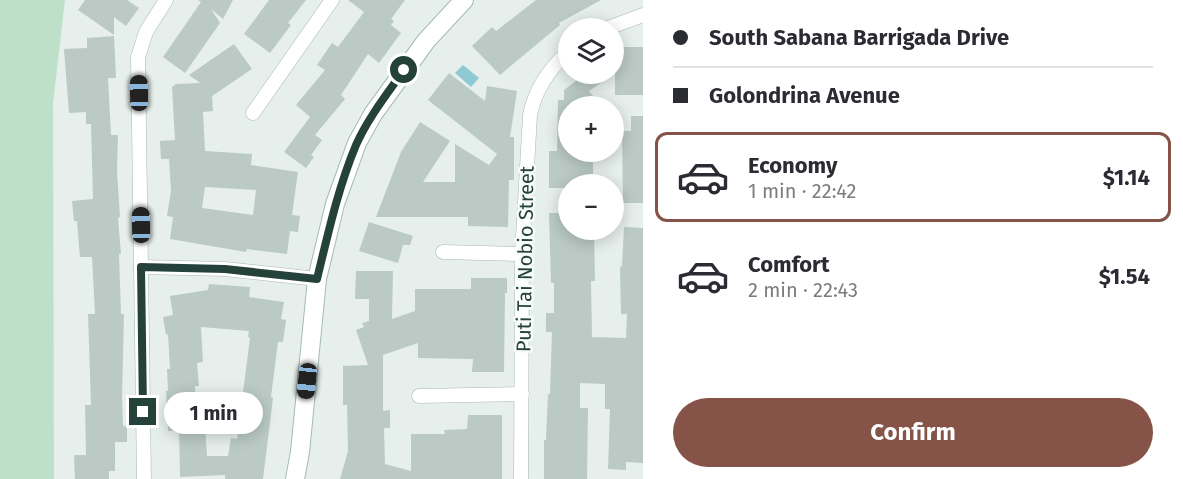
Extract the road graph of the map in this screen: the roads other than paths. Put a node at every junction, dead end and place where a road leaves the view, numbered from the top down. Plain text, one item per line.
1 (166, 0) edge
2 (332, 0) edge
3 (464, 0) edge
4 (643, 15) edge
5 (624, 22) edge
6 (558, 63) edge
7 (253, 114) dead end
8 (443, 252) dead end
9 (522, 254) junction
10 (141, 267) junction
11 (317, 279) junction
12 (522, 394) junction
13 (419, 396) dead end
14 (144, 479) edge
15 (295, 479) edge
16 (521, 479) edge

1 - 10 street
2 - 7 street
3 - 11 main road
4 - 5 street
6 - 9 street, Puti Tai Nobio Street
8 - 9 street
9 - 12 street, Puti Tai Nobio Street
10 - 11 street
10 - 14 street
11 - 15 main road
12 - 13 street
12 - 16 street, Puti Tai Nobio Street

